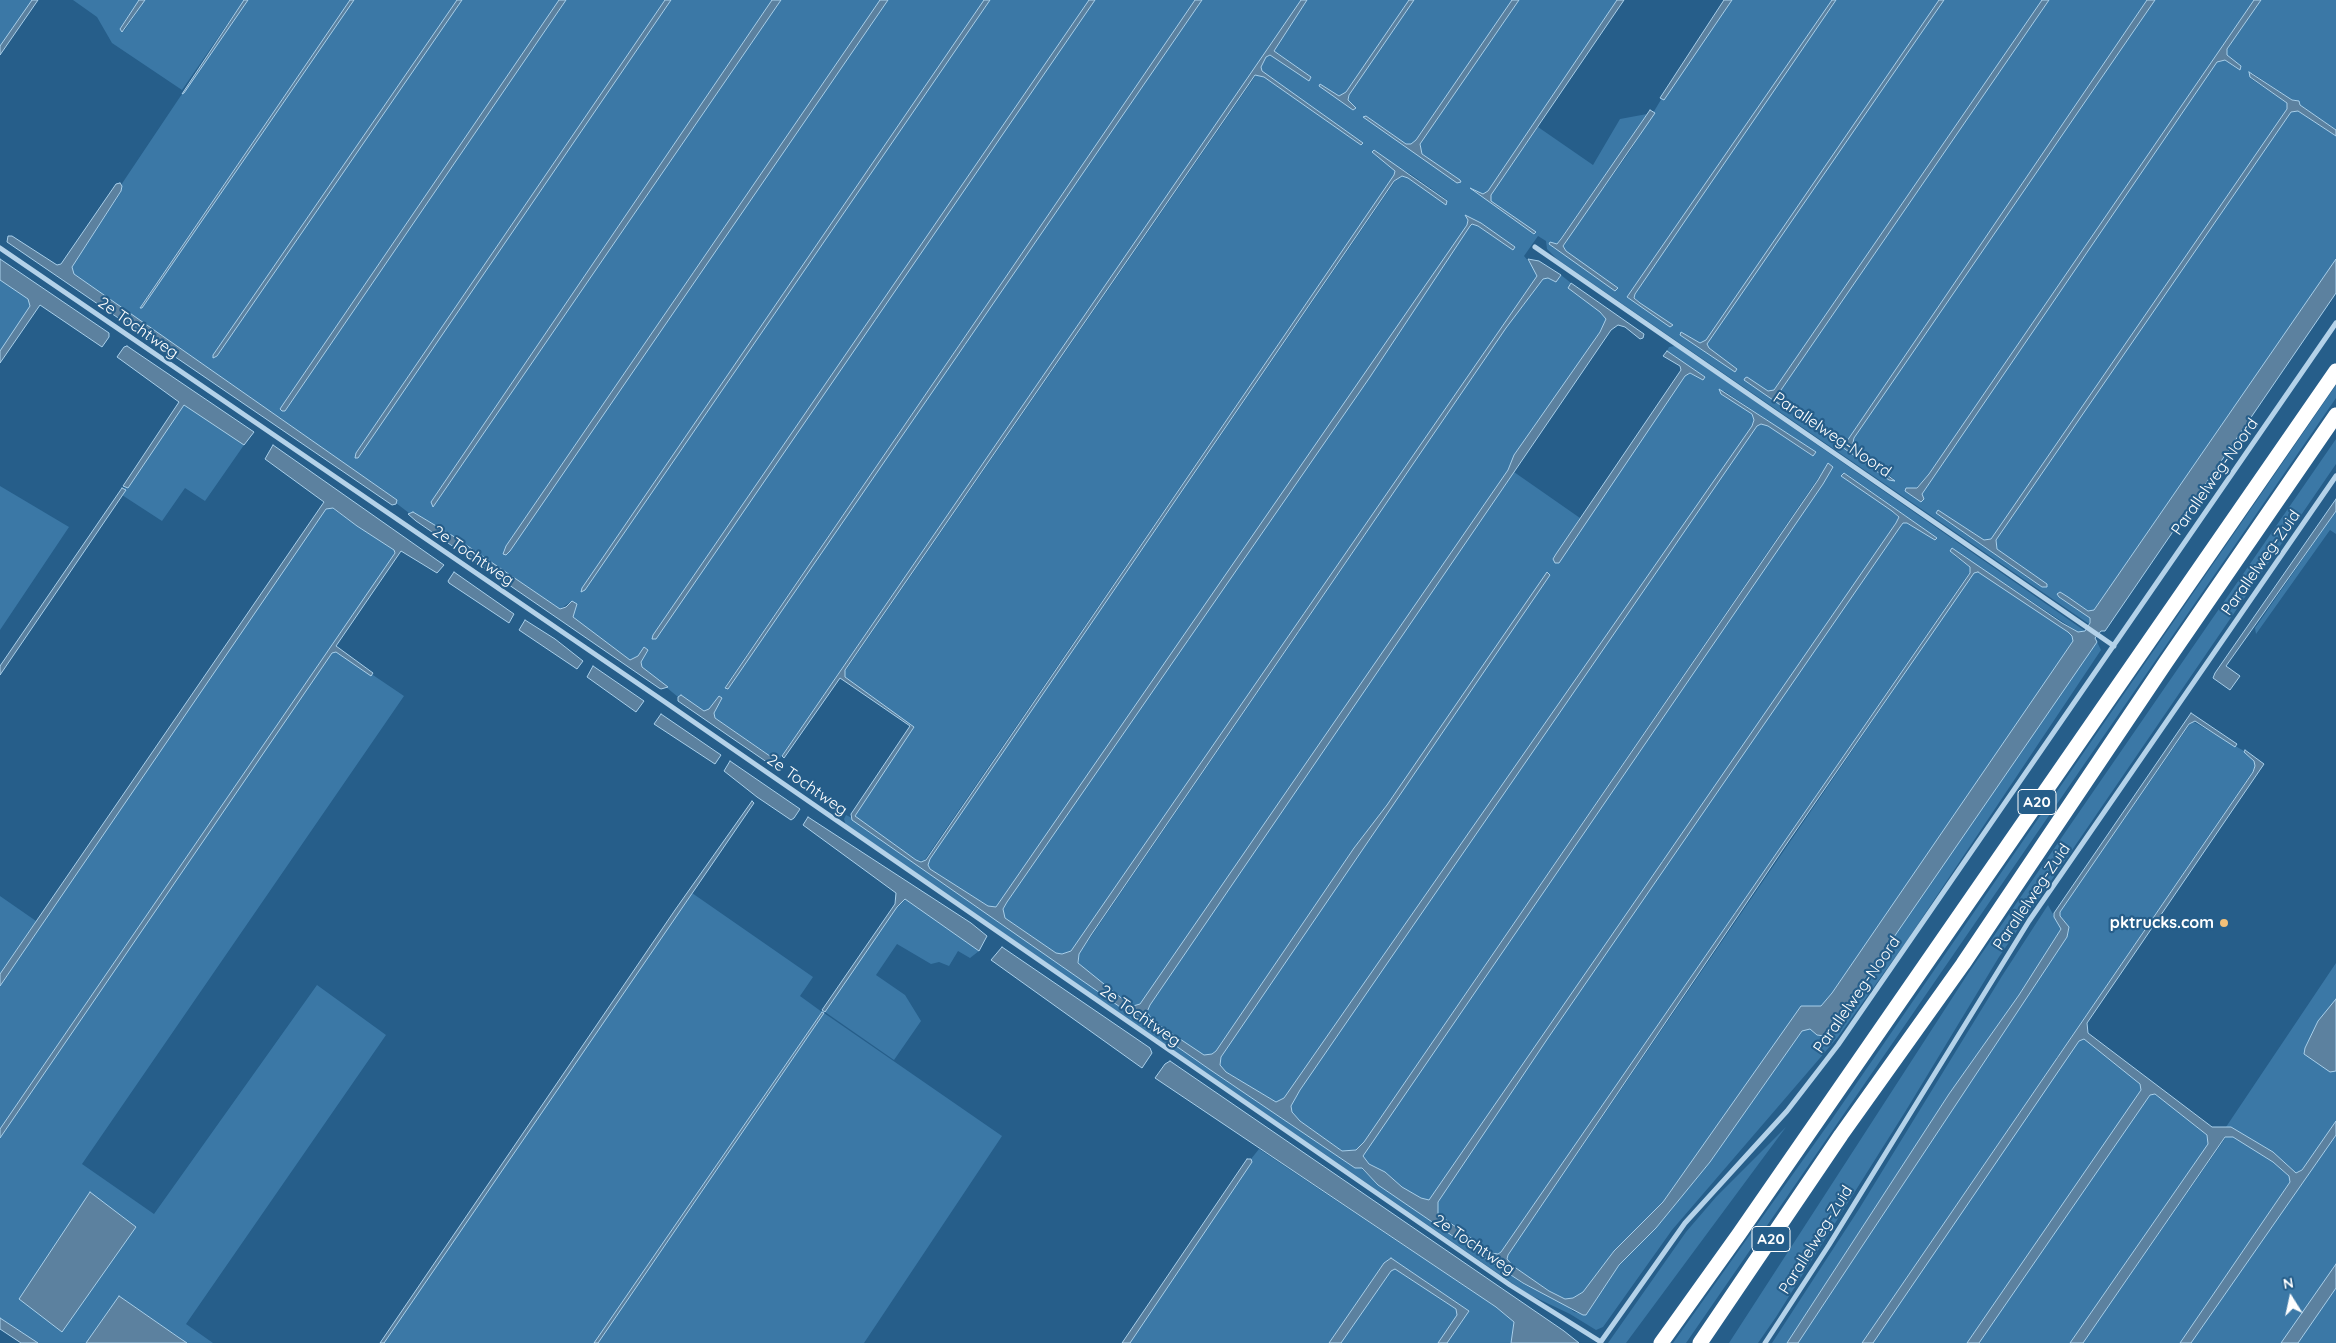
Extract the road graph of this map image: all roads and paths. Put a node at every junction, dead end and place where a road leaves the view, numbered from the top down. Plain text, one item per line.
1 (1535, 247) dead end
2 (0, 248) edge
3 (2336, 323) edge
4 (2336, 371) edge
5 (2336, 415) edge
6 (2336, 476) edge
7 (2114, 646) junction
8 (1600, 1342) edge
9 (1661, 1343) edge
10 (1700, 1343) edge
11 (1765, 1343) edge

1 - 7 street, Parallelweg-Noord
2 - 8 street, 2e Tochtweg
3 - 7 street, Parallelweg-Noord
4 - 9 highway, A20
5 - 10 highway, A20
6 - 11 street, Parallelweg-Zuid
7 - 8 street, Parallelweg-Noord

